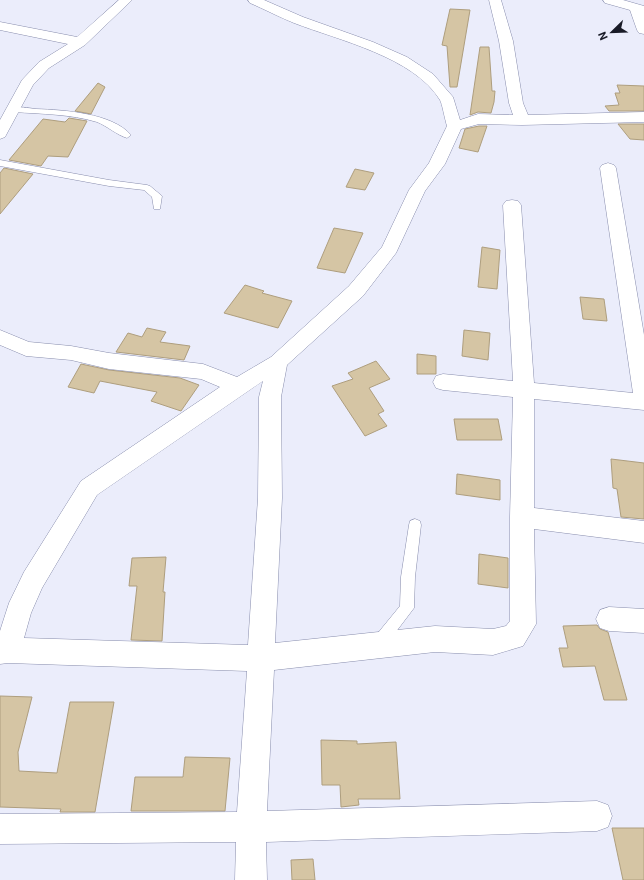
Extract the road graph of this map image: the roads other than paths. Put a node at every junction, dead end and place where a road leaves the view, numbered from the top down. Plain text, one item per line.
1 (254, 0) edge
2 (495, 0) edge
3 (609, 0) edge
4 (119, 3) edge
5 (640, 9) edge
6 (0, 26) edge
7 (644, 30) edge
8 (80, 42) junction
9 (448, 100) junction
10 (7, 107) edge
11 (644, 117) edge
12 (478, 119) junction
13 (522, 120) junction
14 (455, 126) junction
15 (0, 134) edge
16 (127, 135) dead end
17 (0, 163) edge
18 (608, 168) dead end
19 (512, 205) dead end
20 (157, 207) dead end
21 (0, 337) edge
22 (278, 362) junction
23 (443, 382) dead end
24 (238, 386) junction
25 (524, 391) junction
26 (644, 398) edge
27 (644, 402) edge
28 (522, 517) junction
29 (416, 525) dead end
30 (644, 532) edge
31 (609, 619) dead end
32 (644, 621) edge
33 (376, 647) junction
34 (3, 648) edge
35 (260, 658) junction
36 (597, 816) dead end
37 (251, 827) junction
38 (0, 829) edge
39 (251, 880) edge

1 - 9 street
2 - 13 street
3 - 5 street
4 - 8 street
5 - 7 street
6 - 8 street
8 - 10 street
9 - 12 street
9 - 14 street
10 - 15 street
10 - 16 lane
11 - 13 street
12 - 13 street
12 - 14 street
14 - 22 street
17 - 20 lane
18 - 26 street
19 - 25 street
21 - 24 street
22 - 24 street
22 - 35 street
23 - 25 street
24 - 34 street
25 - 27 street
25 - 28 street
28 - 30 street
28 - 33 street
29 - 33 lane
31 - 32 street
33 - 35 street
34 - 35 street
35 - 37 street
36 - 37 street
37 - 38 street
37 - 39 street

